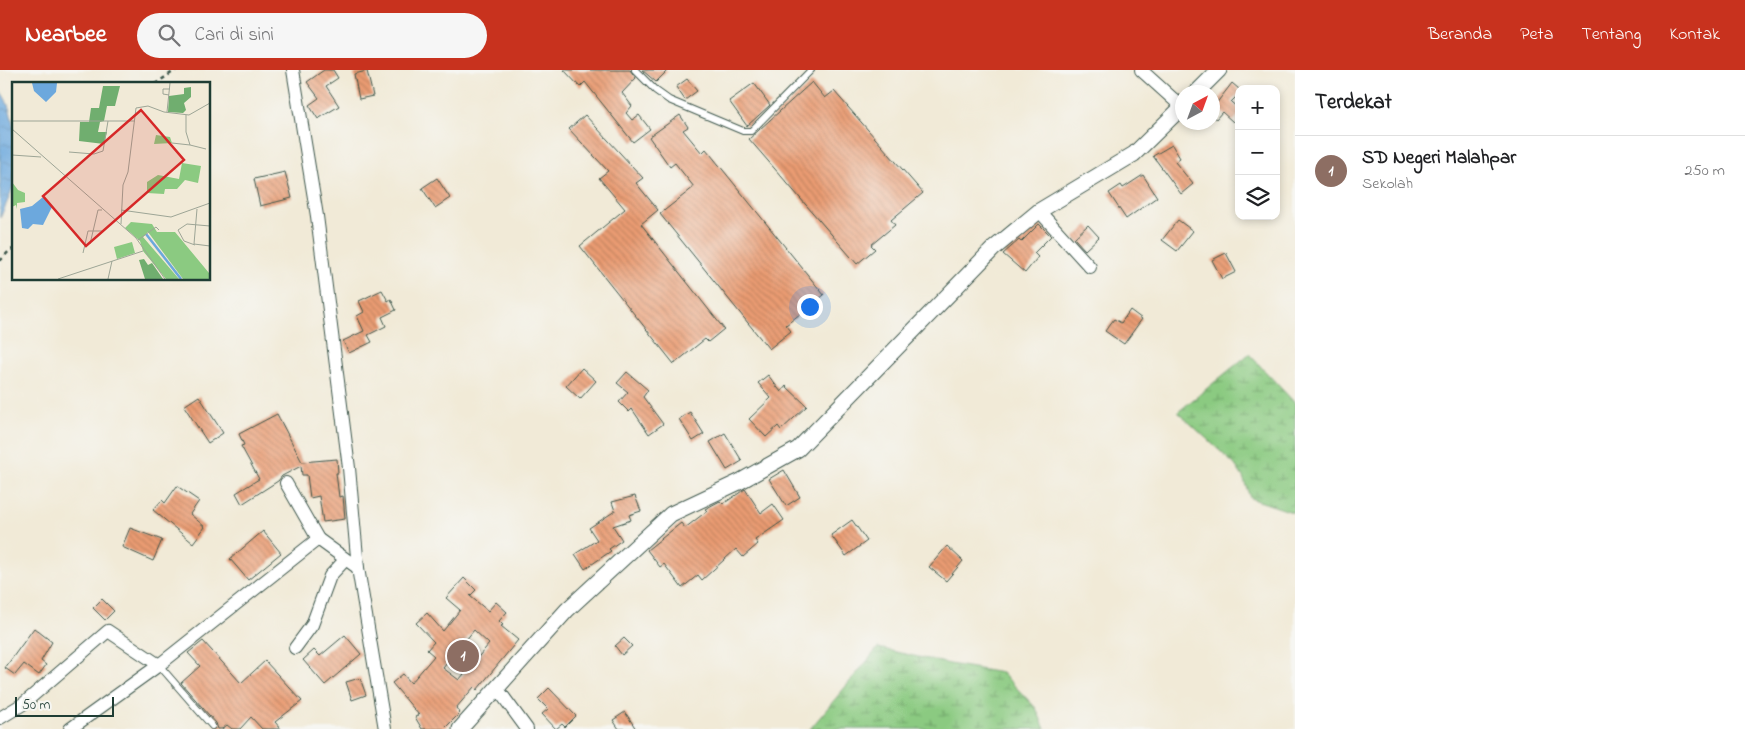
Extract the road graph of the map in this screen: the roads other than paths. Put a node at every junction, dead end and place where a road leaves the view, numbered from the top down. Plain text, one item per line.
1 (292, 70) edge
2 (635, 70) edge
3 (811, 70) edge
4 (1141, 70) edge
5 (1219, 70) edge
6 (1204, 85) edge
7 (1175, 101) edge
8 (1175, 114) edge
9 (1039, 211) junction
10 (1090, 267) dead end
11 (286, 483) dead end
12 (318, 539) junction
13 (345, 560) junction
14 (358, 568) junction
15 (295, 648) dead end
16 (159, 665) junction
17 (497, 688) junction
18 (0, 718) edge
19 (212, 726) dead end
20 (70, 729) edge
21 (385, 729) edge
22 (460, 729) edge
23 (527, 729) edge

1 - 14 street
2 - 3 lane
4 - 7 street
5 - 6 street
8 - 9 street
9 - 10 street
9 - 17 street
11 - 12 street
12 - 13 street
12 - 16 street
13 - 14 street
13 - 15 street
14 - 21 street
16 - 18 street
16 - 19 lane
16 - 20 street
17 - 22 street
17 - 23 street

